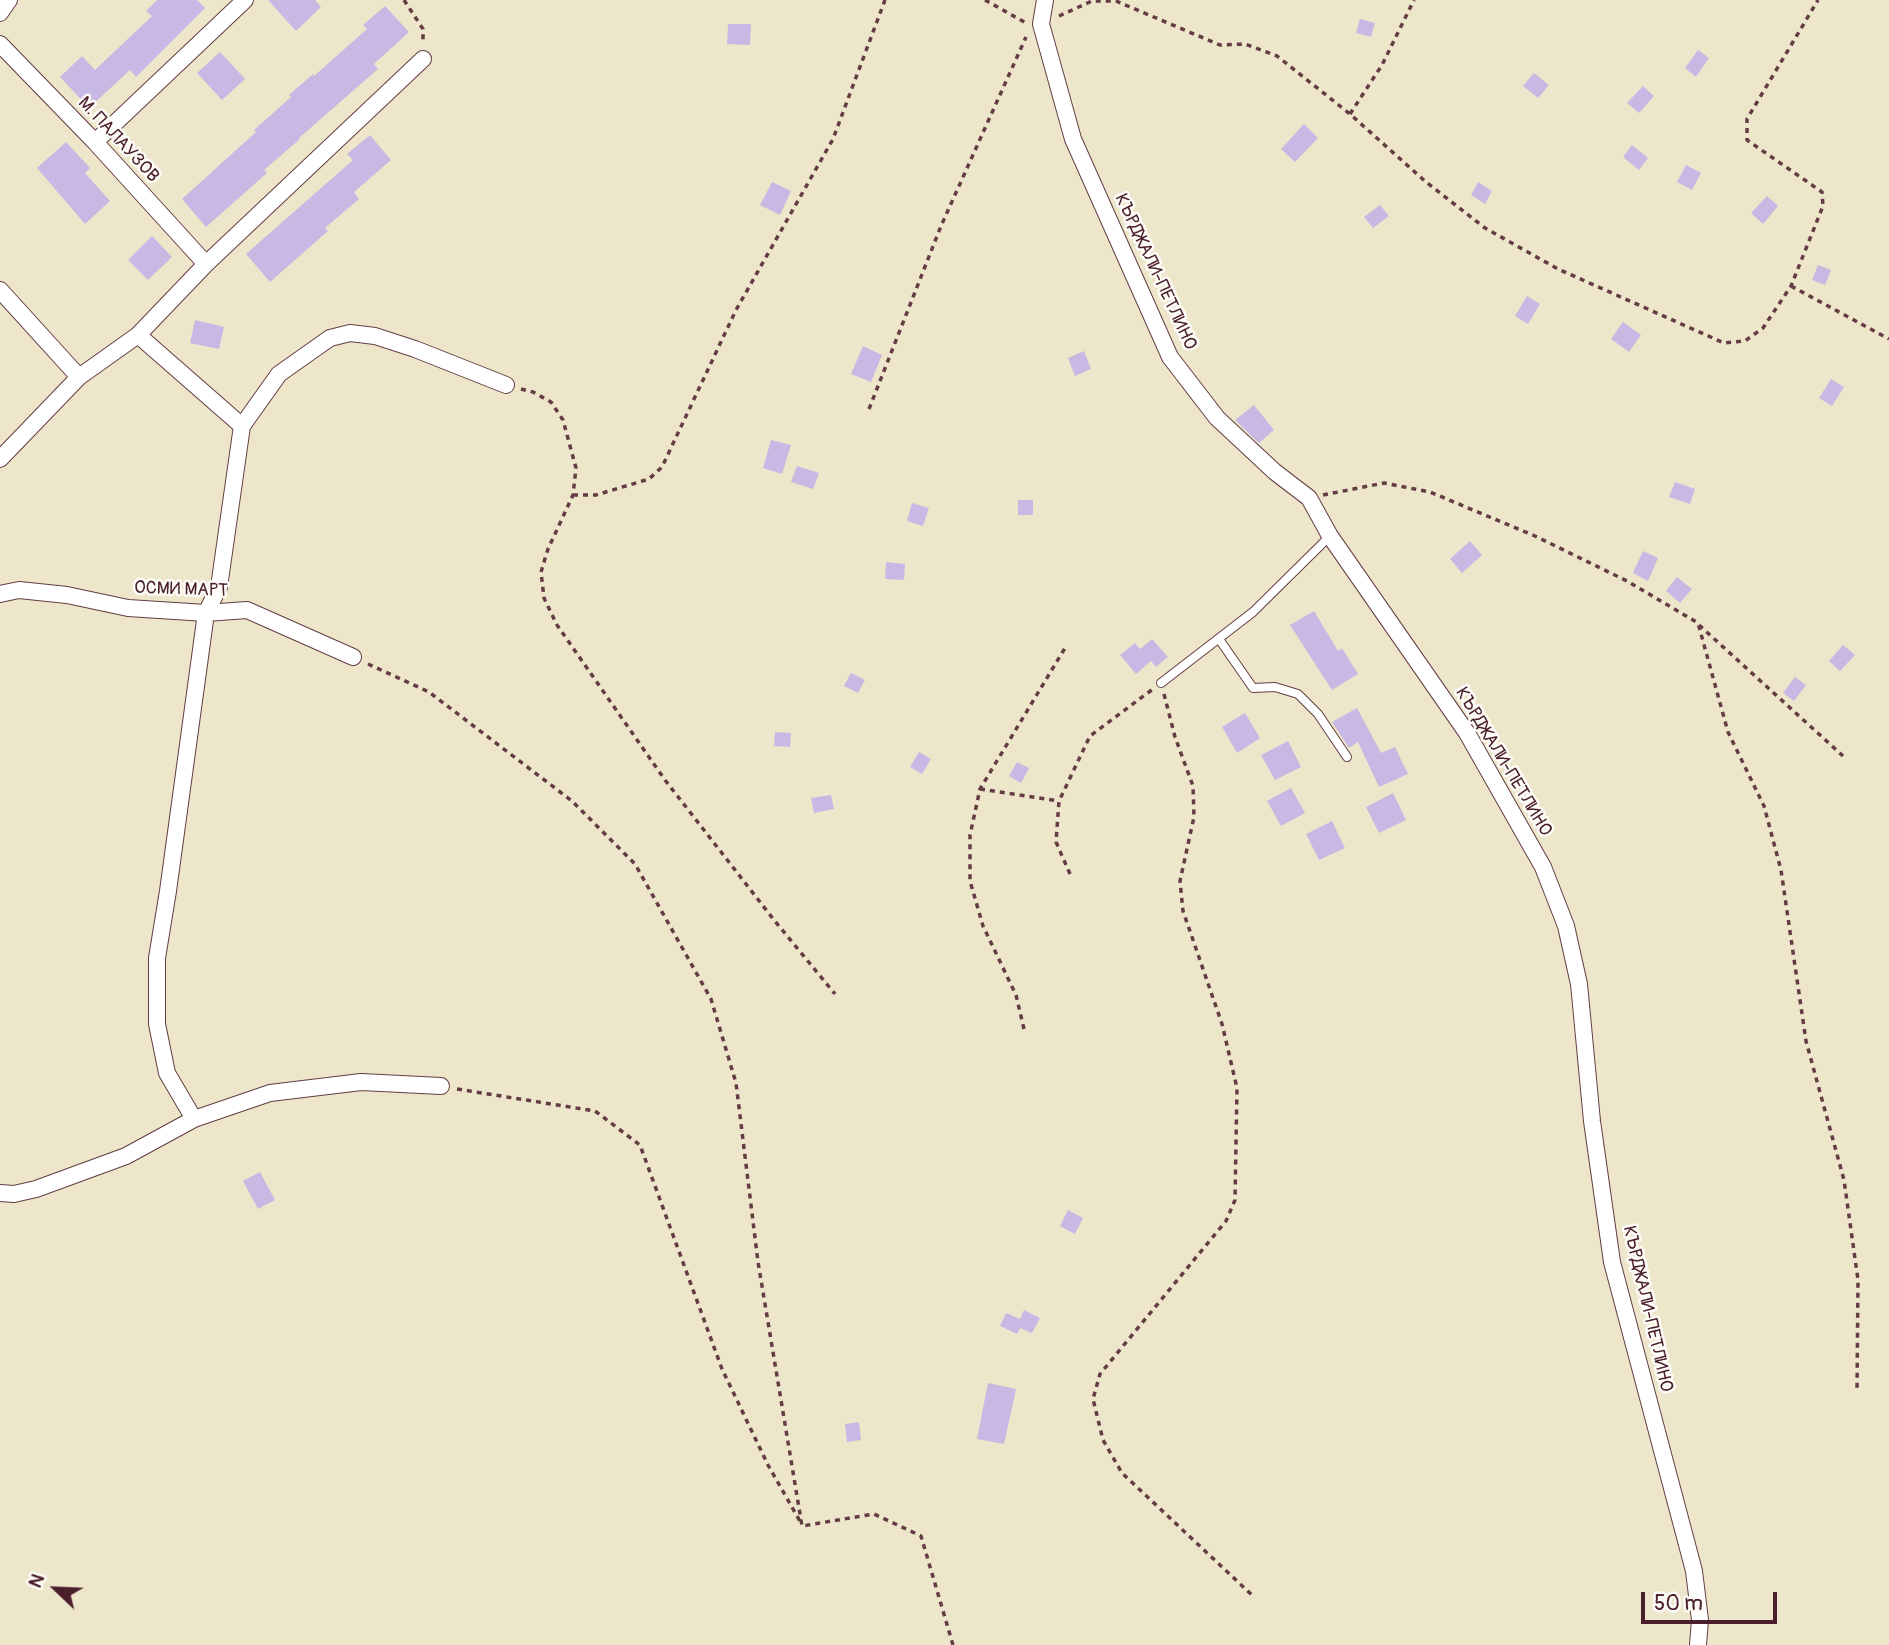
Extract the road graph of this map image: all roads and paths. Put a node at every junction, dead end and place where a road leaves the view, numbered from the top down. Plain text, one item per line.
1 (9, 0) edge
2 (245, 0) edge
3 (404, 0) edge
4 (885, 0) edge
5 (985, 0) edge
6 (1045, 0) edge
7 (1414, 0) edge
8 (1818, 0) edge
9 (0, 13) edge
10 (1036, 25) junction
11 (0, 44) edge
12 (424, 59) joint
13 (1350, 114) junction
14 (95, 142) junction
15 (206, 264) junction
16 (1791, 286) junction
17 (0, 290) edge
18 (138, 335) junction
19 (1889, 339) edge
20 (79, 377) junction
21 (506, 385) joint
22 (869, 409) dead end
23 (242, 426) junction
24 (0, 459) edge
25 (573, 495) junction
26 (1309, 498) junction
27 (1330, 536) junction
28 (0, 594) edge
29 (206, 613) junction
30 (1698, 623) junction
31 (1219, 639) junction
32 (1065, 649) dead end
33 (353, 657) joint
34 (1161, 683) junction
35 (1347, 757) dead end
36 (1843, 757) dead end
37 (980, 789) junction
38 (1059, 801) junction
39 (1070, 874) dead end
40 (835, 993) dead end
41 (1024, 1029) dead end
42 (441, 1086) joint
43 (194, 1119) junction
44 (0, 1193) edge
45 (1857, 1392) dead end
46 (802, 1526) junction
47 (1252, 1596) dead end
48 (953, 1645) edge
49 (1698, 1645) edge

1 - 9 street
2 - 14 street
3 - 12 path
4 - 25 path
5 - 10 path
6 - 10 street, КЪРДЖАЛИ-ПЕТЛИНО
7 - 13 path
8 - 16 path
10 - 13 path
10 - 22 path
10 - 26 street, КЪРДЖАЛИ-ПЕТЛИНО
11 - 14 street, М. ПАЛАУЗОВ
12 - 15 street
13 - 16 path
14 - 15 street, М. ПАЛАУЗОВ
15 - 18 street
16 - 19 path
17 - 20 street
18 - 20 street
18 - 23 street
20 - 24 street
21 - 23 street
21 - 25 path
23 - 29 street
25 - 40 path
26 - 27 street, КЪРДЖАЛИ-ПЕТЛИНО
26 - 30 path
27 - 31 lane
27 - 49 street, КЪРДЖАЛИ-ПЕТЛИНО
28 - 29 street, ОСМИ МАРТ
29 - 33 street, ОСМИ МАРТ
29 - 43 street
30 - 36 path
30 - 45 path
31 - 34 lane
31 - 35 lane
32 - 37 path
33 - 46 path
34 - 38 path
34 - 47 path
37 - 38 path
37 - 41 path
38 - 39 path
42 - 43 street
42 - 46 path
43 - 44 street
46 - 48 path

